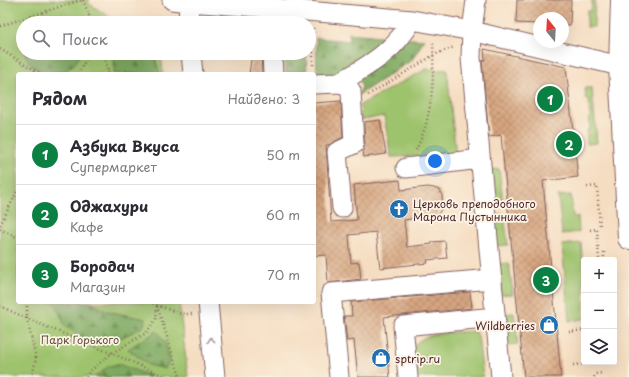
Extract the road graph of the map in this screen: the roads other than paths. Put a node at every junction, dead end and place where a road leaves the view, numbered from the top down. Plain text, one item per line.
1 (476, 0) edge
2 (622, 0) edge
3 (180, 1) edge
4 (271, 15) edge
5 (186, 16) edge
6 (299, 16) edge
7 (316, 17) edge
8 (412, 20) junction
9 (472, 31) junction
10 (192, 60) edge
11 (272, 60) edge
12 (620, 66) junction
13 (193, 72) edge
14 (273, 72) edge
15 (316, 76) edge
16 (339, 84) junction
17 (480, 159) junction
18 (406, 168) road end
19 (342, 208) dead end
20 (629, 238) edge
21 (491, 279) junction
22 (208, 309) edge
23 (495, 317) junction
24 (215, 377) edge
25 (339, 377) edge
26 (408, 377) edge
27 (501, 377) edge

1 - 9 street
2 - 12 main road
3 - 4 street
3 - 5 street
4 - 6 street
7 - 8 street
8 - 9 street
8 - 16 street
9 - 12 street
9 - 17 street
10 - 13 street
11 - 14 street
12 - 20 main road
15 - 16 street
16 - 19 street
17 - 18 street
17 - 21 street
21 - 23 street
21 - 25 street
24 -> 22 street
23 - 26 street
23 - 27 street

